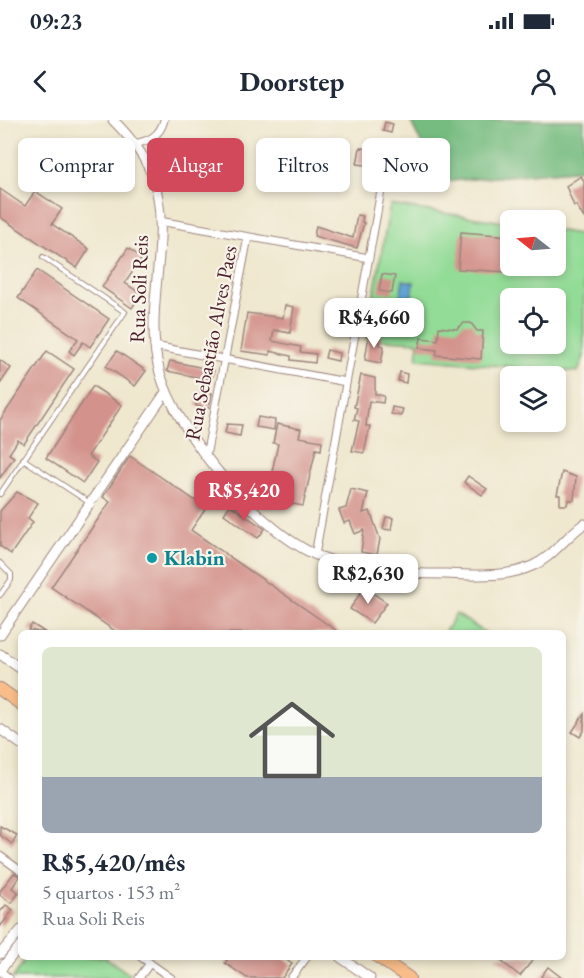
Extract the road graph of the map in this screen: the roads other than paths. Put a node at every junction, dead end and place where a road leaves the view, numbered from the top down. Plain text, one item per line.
1 (113, 120) edge
2 (164, 120) edge
3 (129, 138) edge
4 (135, 144) edge
5 (135, 146) edge
6 (381, 192) edge
7 (159, 221) junction
8 (248, 237) junction
9 (43, 257) dead end
10 (369, 258) junction
11 (154, 346) junction
12 (225, 359) junction
13 (346, 381) junction
14 (166, 392) junction
15 (206, 456) junction
16 (22, 459) junction
17 (0, 494) edge
18 (90, 503) junction
19 (584, 524) edge
20 (315, 555) junction
21 (0, 563) edge
22 (0, 595) edge
23 (0, 635) edge
24 (0, 654) edge
25 (18, 667) edge
26 (0, 689) edge
27 (18, 702) edge
28 (0, 729) edge
29 (18, 742) edge
30 (0, 856) edge
31 (18, 869) edge
32 (18, 933) edge
33 (18, 949) edge
34 (0, 954) edge
35 (146, 960) edge
36 (305, 960) edge
37 (344, 960) edge
38 (382, 960) edge
39 (150, 963) junction
40 (0, 971) edge
41 (9, 978) edge
42 (139, 978) edge
43 (171, 978) edge
44 (291, 978) edge
45 (370, 978) edge
46 (409, 978) edge

1 - 3 street, Rua Soli Reis
2 - 4 street
5 - 7 street, Rua Soli Reis
6 - 10 street
7 - 8 street
7 - 11 street, Rua Soli Reis
8 - 10 street
8 - 12 street, Rua Sebastião Alves Paes
9 - 16 lane
10 - 13 street
11 - 12 street
11 - 14 street, Rua Soli Reis
12 - 13 street
12 - 15 street, Rua Sebastião Alves Paes
13 - 20 street
14 - 15 street, Rua Soli Reis
14 - 18 street
15 - 20 street, Rua Soli Reis
16 - 17 lane
16 - 18 lane
18 - 23 street
19 - 20 street, Rua Soli Reis
21 - 22 lane
24 - 25 street
26 - 27 highway
28 - 29 street
30 - 31 street
32 - 34 street
33 - 40 street
35 - 39 street
36 - 44 street
37 - 45 street
38 - 46 highway
39 - 42 street
39 - 43 street
40 - 41 street

